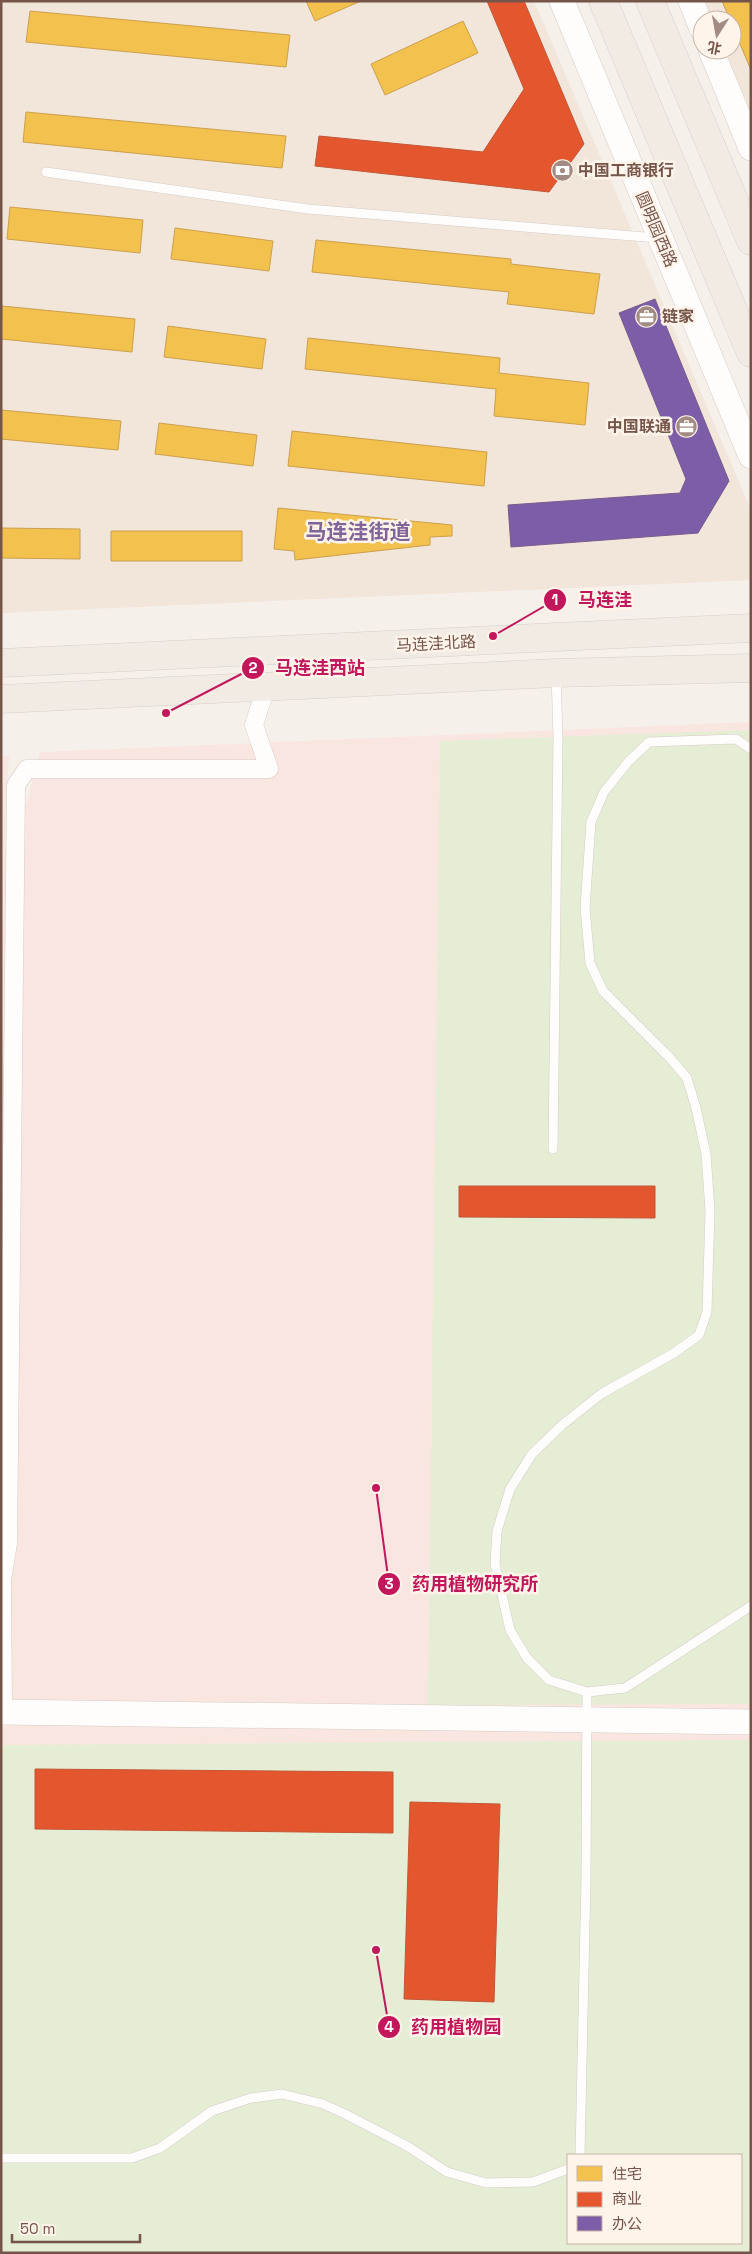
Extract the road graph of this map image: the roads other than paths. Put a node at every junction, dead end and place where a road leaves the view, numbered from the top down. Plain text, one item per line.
1 (562, 1) edge
2 (602, 1) edge
3 (650, 1) edge
4 (715, 60) edge
5 (751, 148) edge
6 (46, 172) dead end
7 (661, 239) junction
8 (751, 241) edge
9 (751, 353) edge
10 (751, 456) edge
11 (751, 628) edge
12 (1, 663) edge
13 (751, 668) edge
14 (556, 673) junction
15 (266, 687) junction
16 (1, 699) edge
17 (751, 749) edge
18 (7, 930) edge
19 (553, 1149) dead end
20 (751, 1606) edge
21 (587, 1692) junction
22 (2, 1712) edge
23 (587, 1719) junction
24 (751, 1722) edge
25 (580, 2154) edge
26 (1, 2158) edge
27 (567, 2169) edge

1 - 7 street, 圆明园西路
2 - 9 main road
3 - 8 main road
4 - 5 street
6 - 7 lane
7 - 10 street, 圆明园西路
11 - 12 main road, 马连洼北路
13 - 14 main road
14 - 15 main road
14 - 19 lane
15 - 16 main road
15 - 18 street
17 - 21 lane
18 - 22 street
20 - 21 lane
21 - 23 lane
22 - 23 street
23 - 24 street
23 - 25 lane
26 - 27 lane

